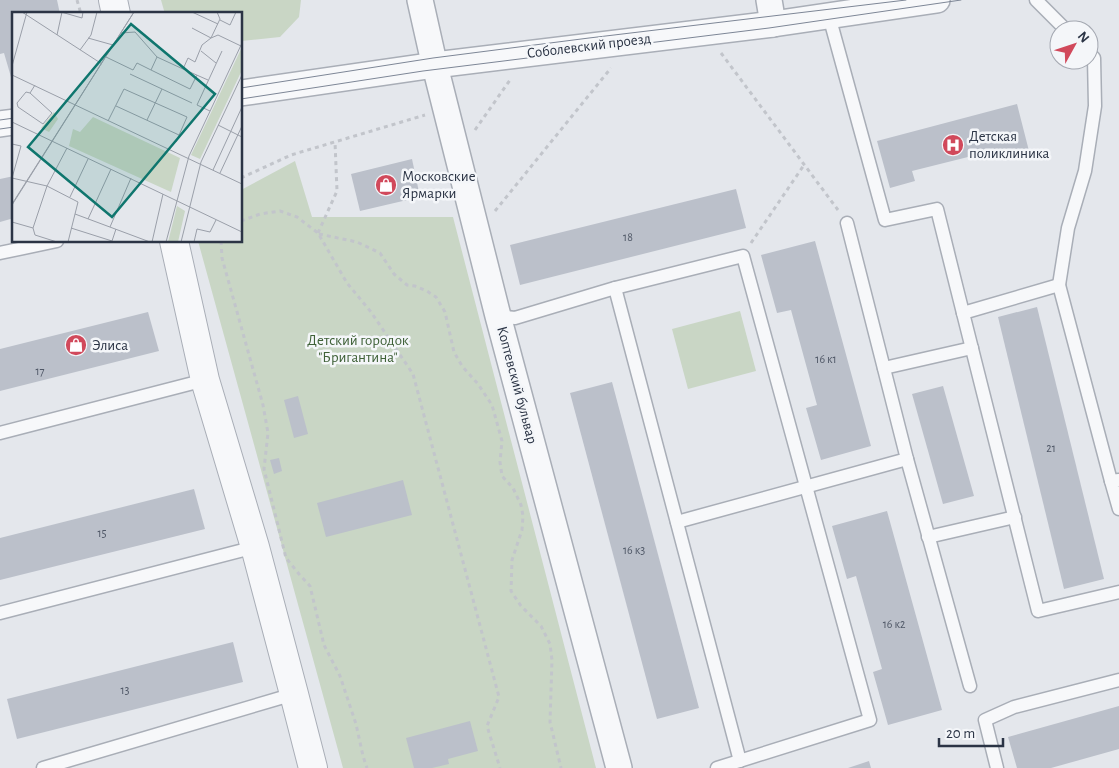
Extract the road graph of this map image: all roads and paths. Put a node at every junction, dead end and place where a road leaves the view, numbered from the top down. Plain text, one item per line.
1 (420, 0) edge
2 (769, 0) edge
3 (931, 0) edge
4 (1036, 0) edge
5 (829, 16) junction
6 (1056, 20) edge
7 (773, 24) junction
8 (719, 50) dead end
9 (435, 65) junction
10 (613, 65) dead end
11 (1094, 70) edge
12 (510, 79) dead end
13 (242, 93) edge
14 (432, 113) dead end
15 (473, 133) dead end
16 (335, 142) junction
17 (804, 165) junction
18 (242, 178) edge
19 (495, 211) dead end
20 (242, 221) edge
21 (847, 223) joint
22 (318, 233) junction
23 (52, 242) edge
24 (174, 242) edge
25 (221, 242) edge
26 (0, 253) edge
27 (743, 256) junction
28 (1059, 285) junction
29 (615, 288) junction
30 (963, 313) junction
31 (498, 316) junction
32 (972, 348) junction
33 (884, 368) junction
34 (204, 380) junction
35 (0, 433) edge
36 (907, 459) junction
37 (1115, 480) edge
38 (806, 486) junction
39 (1119, 509) edge
40 (1015, 517) junction
41 (677, 522) junction
42 (928, 537) junction
43 (255, 547) junction
44 (1119, 592) edge
45 (0, 613) edge
46 (1119, 680) edge
47 (970, 686) dead end
48 (294, 694) junction
49 (740, 761) junction
50 (43, 768) edge
51 (313, 768) edge
52 (367, 768) edge
53 (500, 768) edge
54 (561, 768) edge
55 (619, 768) edge
56 (717, 768) edge
57 (997, 768) edge

1 - 9 street, Коптевский бульвар
2 - 7 street
3 - 5 street, Соболевский проезд
4 - 6 lane
5 - 7 street, Соболевский проезд
5 - 30 lane
7 - 9 street, Соболевский проезд
8 - 17 path
9 - 13 street, Соболевский проезд
9 - 31 street, Коптевский бульвар
10 - 19 path
11 - 28 lane
12 - 15 path
14 - 16 path
16 - 18 path
16 - 22 path
17 - 21 path
17 - 27 path
20 - 22 path
21 - 33 lane
22 - 53 path
22 - 54 path
23 - 26 lane
24 - 34 street
25 - 52 path
27 - 29 lane
27 - 38 lane
28 - 30 lane
28 - 37 lane
29 - 31 lane
29 - 41 lane
30 - 32 lane
31 - 55 street, Коптевский бульвар
32 - 33 lane
32 - 40 lane
33 - 36 lane
34 - 35 lane
34 - 43 street
36 - 38 lane
36 - 42 lane
37 - 39 lane
38 - 41 lane
38 - 49 lane
40 - 42 lane
40 - 44 lane
41 - 49 lane
42 - 47 lane
43 - 45 lane
43 - 48 street
46 - 57 lane
48 - 50 lane
48 - 51 street
49 - 56 lane

